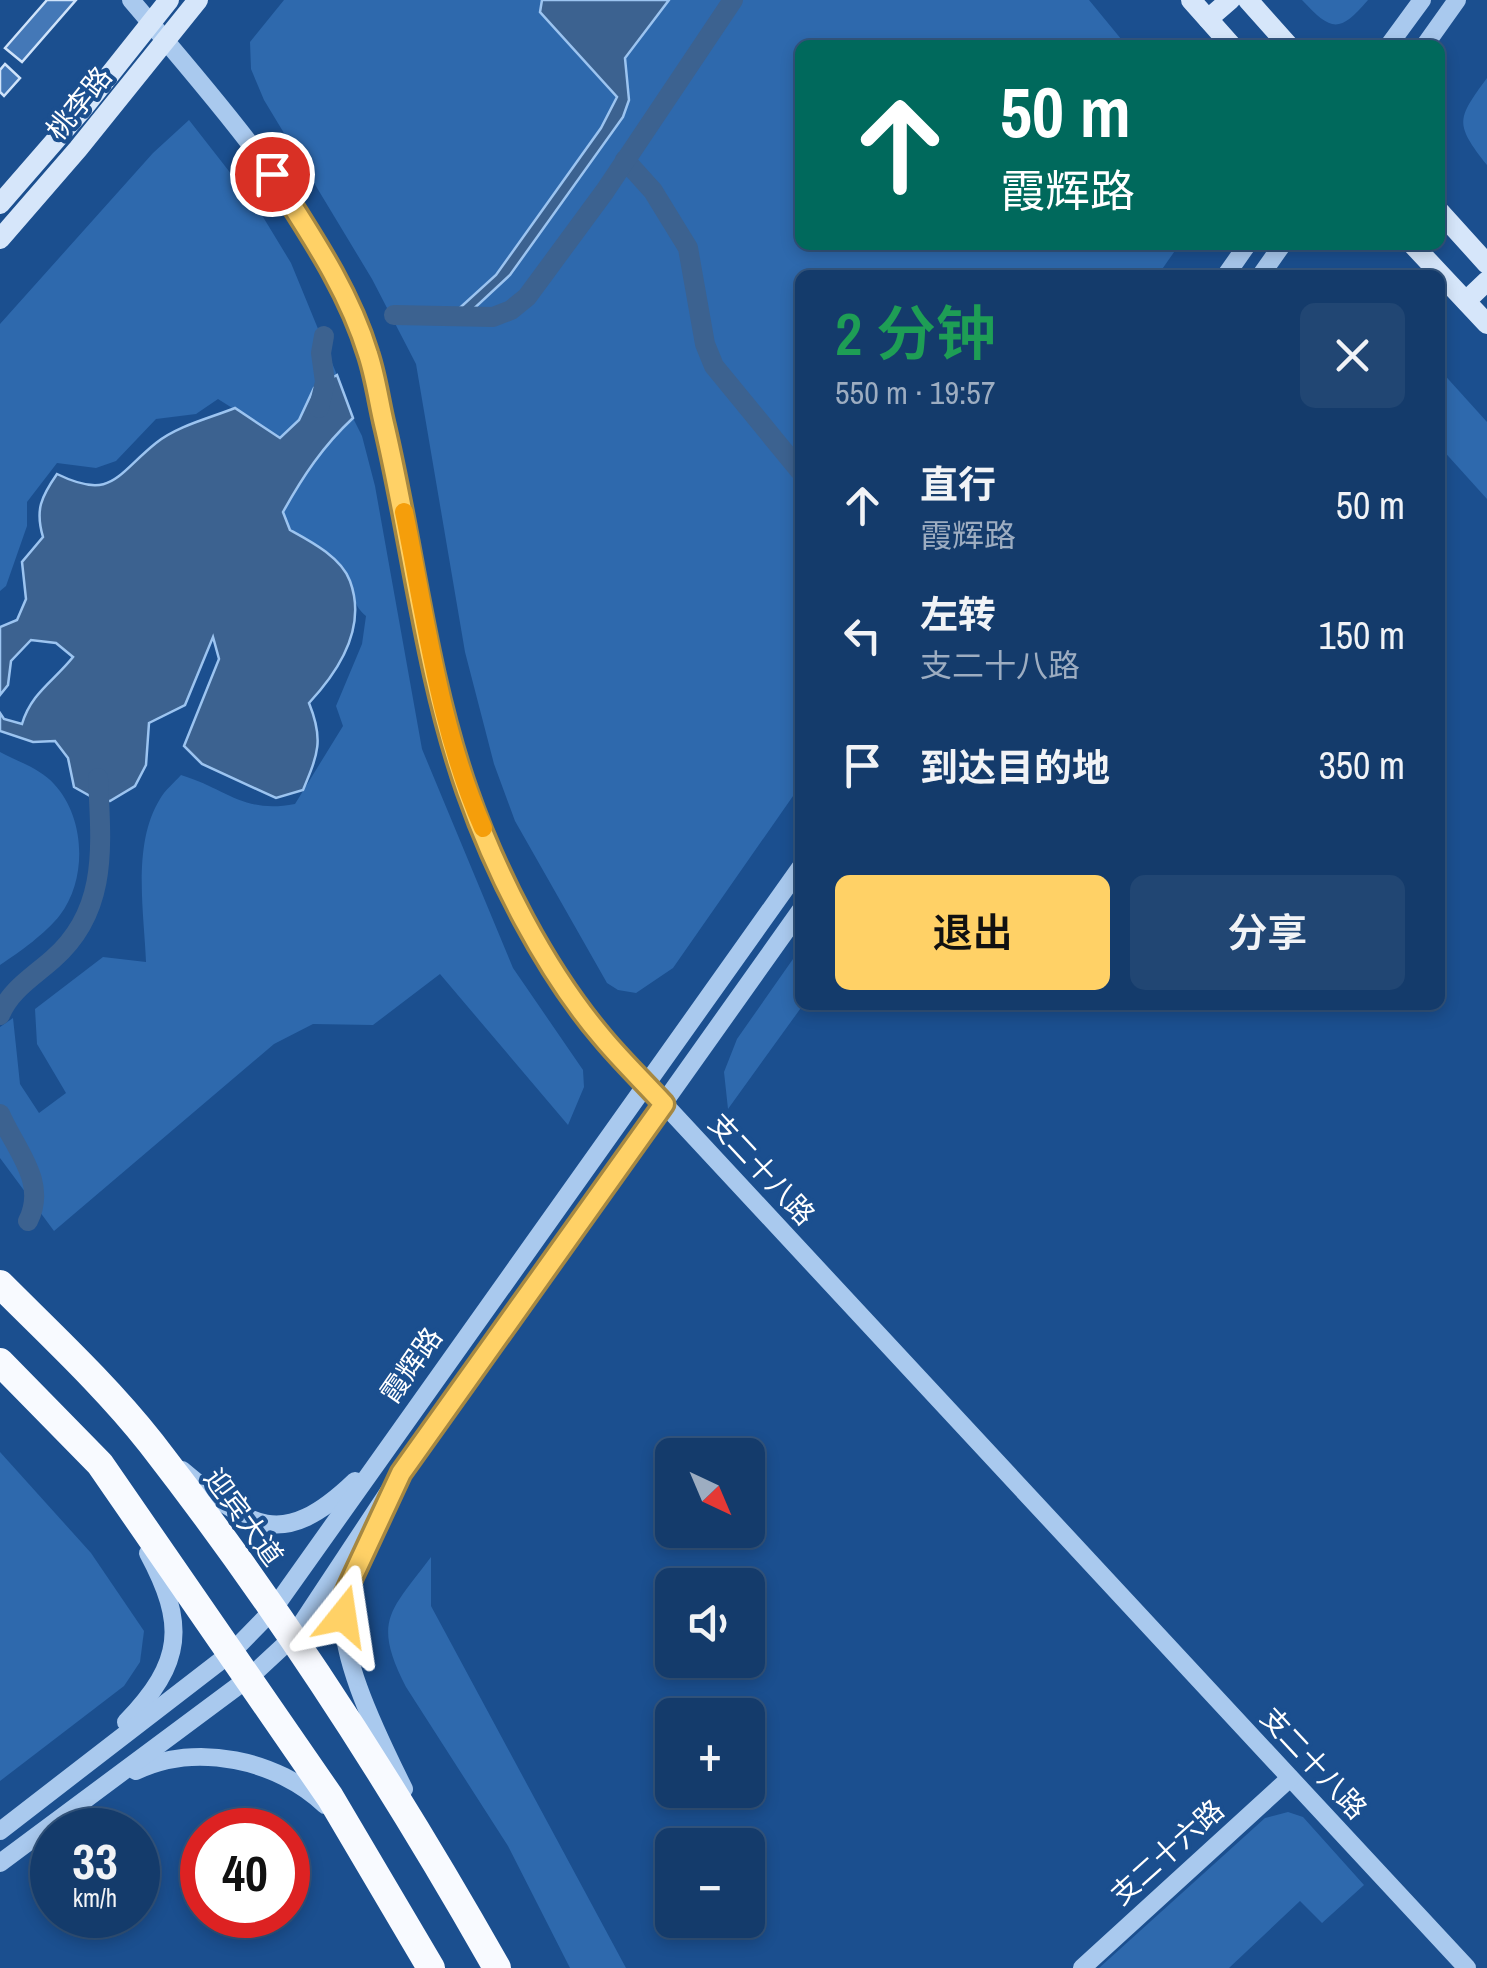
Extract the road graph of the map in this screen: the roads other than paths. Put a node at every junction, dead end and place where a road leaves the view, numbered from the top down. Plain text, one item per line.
1 (131, 0) edge
2 (169, 0) edge
3 (198, 0) edge
4 (1191, 0) edge
5 (1230, 0) edge
6 (1248, 0) edge
7 (1422, 0) edge
8 (1457, 0) edge
9 (1208, 19) junction
10 (150, 23) junction
11 (165, 40) junction
12 (1227, 40) edge
13 (1284, 40) edge
14 (1393, 40) edge
15 (1429, 40) edge
16 (0, 204) edge
17 (1445, 218) edge
18 (0, 238) edge
19 (1419, 250) edge
20 (1487, 264) edge
21 (1437, 270) edge
22 (1445, 278) edge
23 (1487, 281) edge
24 (1466, 301) junction
25 (1487, 324) edge
26 (795, 875) edge
27 (795, 918) edge
28 (645, 1084) junction
29 (664, 1104) junction
30 (0, 1284) edge
31 (0, 1362) edge
32 (149, 1440) junction
33 (380, 1456) junction
34 (100, 1464) junction
35 (401, 1473) junction
36 (272, 1611) junction
37 (292, 1638) junction
38 (232, 1652) junction
39 (250, 1678) junction
40 (80, 1770) junction
41 (1290, 1778) junction
42 (99, 1790) junction
43 (0, 1831) edge
44 (366, 1854) junction
45 (0, 1863) edge
46 (472, 1924) junction
47 (431, 1968) edge
48 (497, 1968) edge
49 (1082, 1968) edge
50 (1467, 1968) edge

1 - 10 street, 支二十八路
2 - 10 main road, 桃李路
3 - 11 main road, 桃李路
4 - 9 main road
5 - 9 main road
6 - 13 main road
7 - 14 street
8 - 15 street
9 - 12 main road
10 - 11 street, 支二十八路
10 - 16 main road, 桃李路
11 - 18 main road, 桃李路
11 - 28 street, 支二十八路
17 - 20 main road
19 - 21 main road
22 - 24 main road
23 - 24 main road
24 - 25 main road
26 - 28 street, 霞辉路
27 - 29 street, 霞辉路
28 - 29 street, 支二十八路
28 - 33 street, 霞辉路
29 - 35 street, 霞辉路
29 - 41 street, 支二十八路
30 - 32 highway, 迎宾大道
31 - 34 highway
32 - 33 street
32 - 36 highway, 迎宾大道
33 - 36 street, 霞辉路
34 - 38 highway
34 - 40 street
35 - 37 street, 霞辉路
35 - 46 street
36 - 37 highway, 迎宾大道
36 - 38 street, 霞辉路
37 - 39 street, 霞辉路
37 - 46 highway, 迎宾大道
38 - 39 highway
38 - 40 street, 霞辉路
39 - 42 street, 霞辉路
39 - 44 highway
40 - 43 street, 霞辉路
41 - 49 street, 支二十六路
41 - 50 street, 支二十八路
42 - 44 street
42 - 45 street, 霞辉路
44 - 47 highway
46 - 48 highway, 迎宾大道

